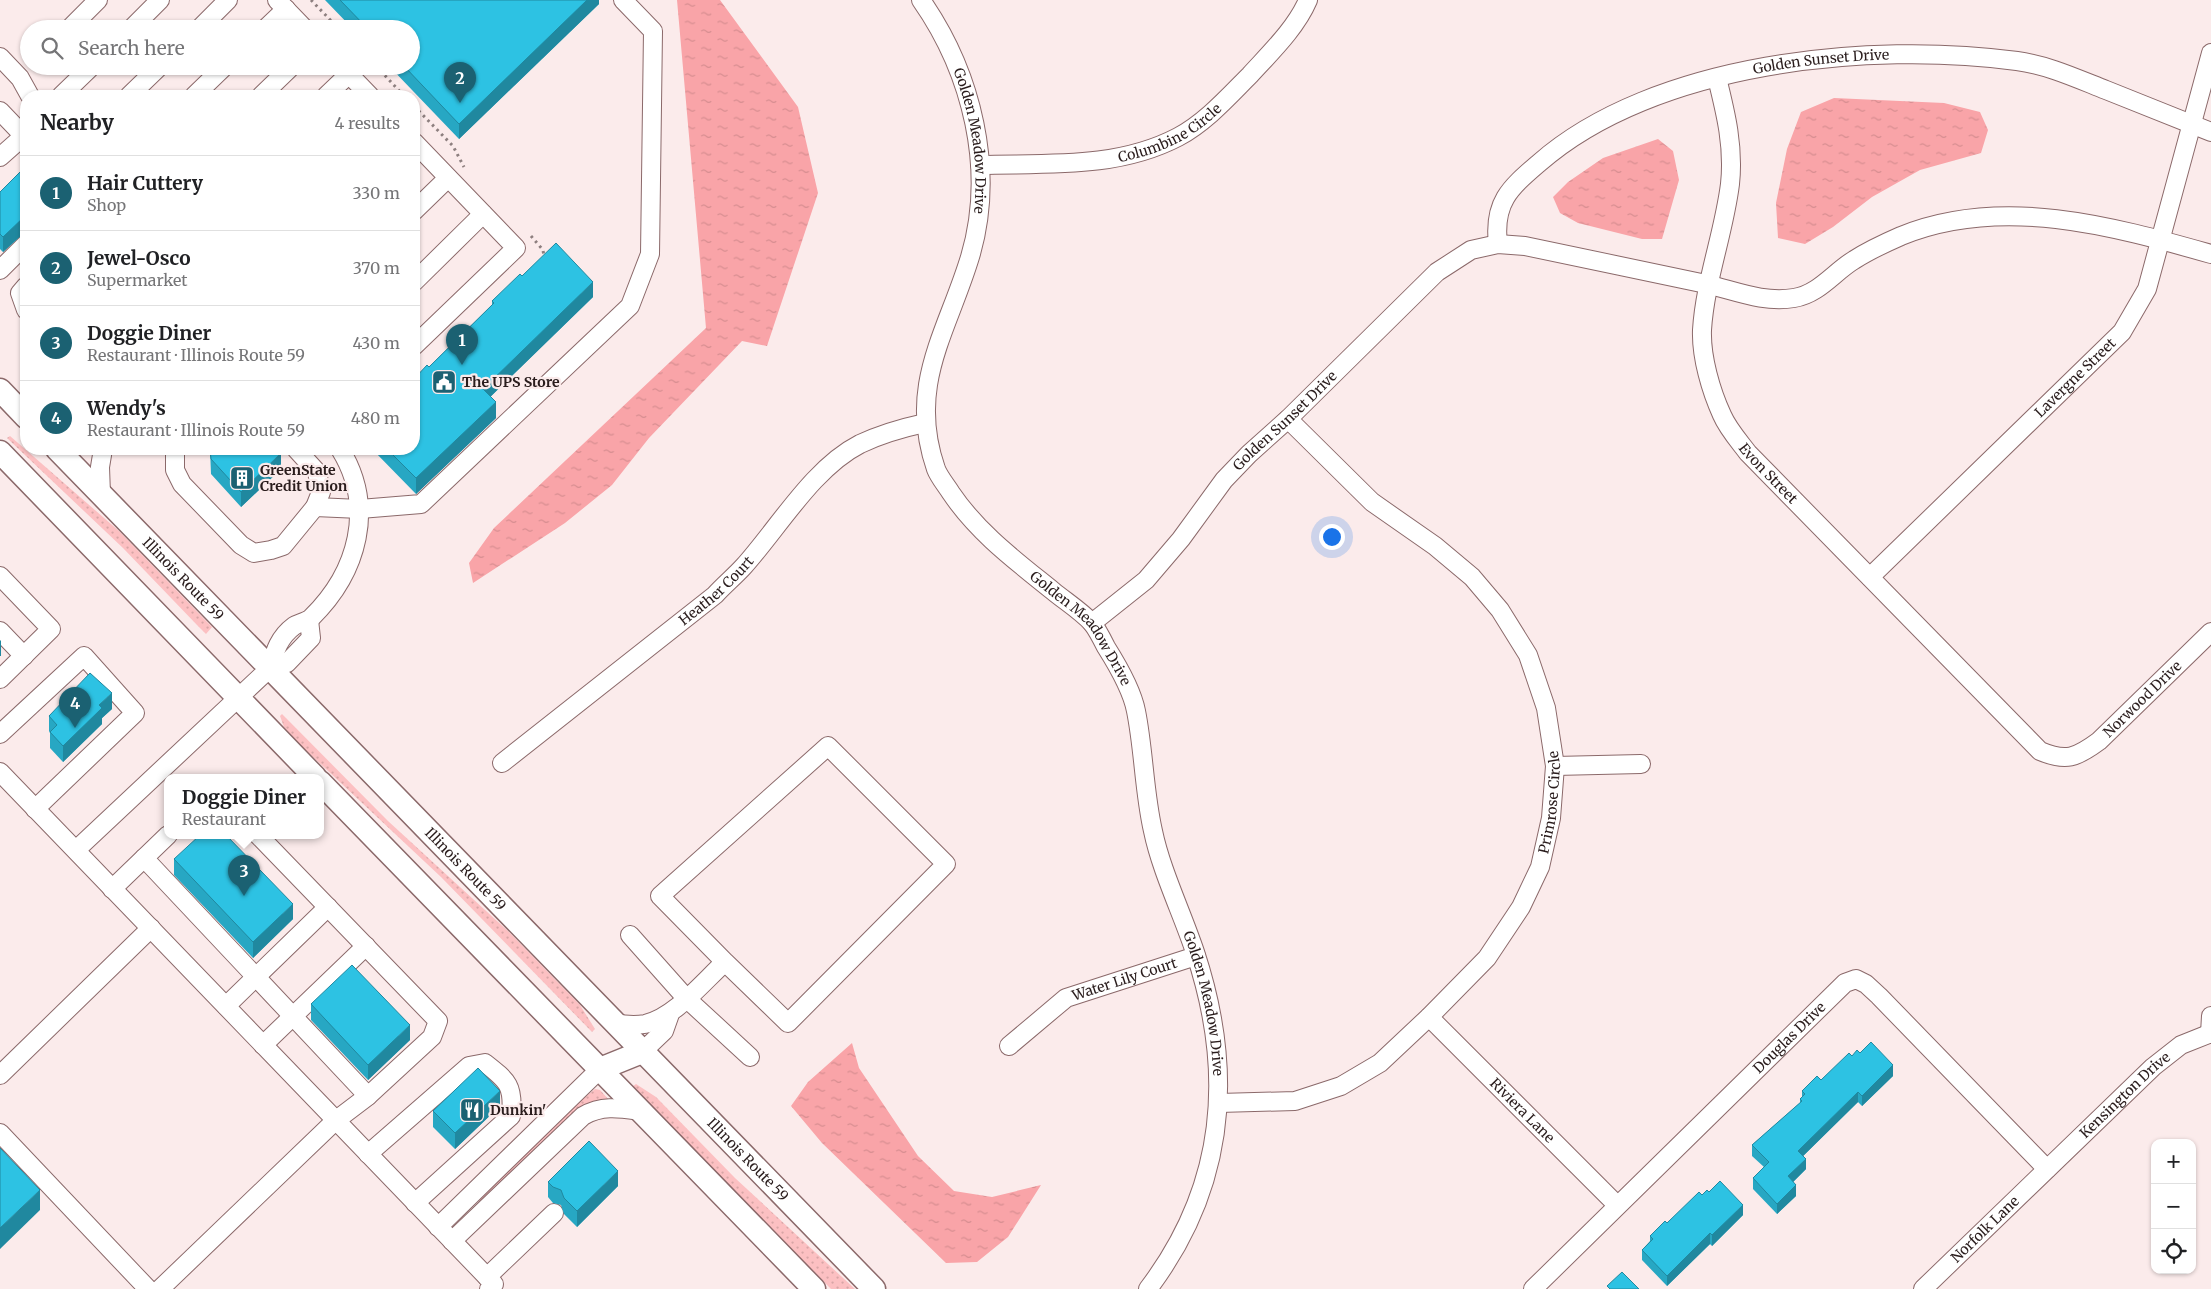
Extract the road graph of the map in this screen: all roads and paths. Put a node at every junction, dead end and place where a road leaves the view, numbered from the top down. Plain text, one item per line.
1 (98, 0) edge
2 (160, 0) edge
3 (228, 0) edge
4 (311, 0) edge
5 (623, 0) edge
6 (921, 0) edge
7 (1308, 0) edge
8 (281, 4) edge
9 (78, 20) edge
10 (140, 20) edge
11 (208, 20) edge
12 (270, 20) edge
13 (296, 20) edge
14 (330, 20) edge
15 (2211, 53) edge
16 (0, 57) edge
17 (80, 75) edge
18 (151, 75) edge
19 (216, 75) edge
20 (283, 75) edge
21 (341, 75) edge
22 (350, 75) edge
23 (384, 75) edge
24 (1717, 78) junction
25 (27, 90) edge
26 (66, 90) edge
27 (135, 90) edge
28 (200, 90) edge
29 (267, 90) edge
30 (330, 90) edge
31 (364, 90) edge
32 (398, 90) edge
33 (0, 111) edge
34 (420, 112) edge
35 (2192, 124) junction
36 (20, 131) edge
37 (2211, 132) edge
38 (20, 138) edge
39 (420, 148) edge
40 (0, 156) edge
41 (980, 166) junction
42 (468, 171) dead end
43 (448, 178) junction
44 (420, 205) edge
45 (483, 214) junction
46 (530, 236) dead end
47 (2161, 240) junction
48 (1498, 244) junction
49 (20, 250) edge
50 (2211, 254) edge
51 (545, 260) edge
52 (0, 270) edge
53 (420, 276) edge
54 (1709, 285) junction
55 (420, 340) edge
56 (0, 390) edge
57 (20, 411) edge
58 (1288, 419) junction
59 (925, 423) junction
60 (0, 452) edge
61 (63, 455) edge
62 (102, 455) edge
63 (175, 455) edge
64 (301, 455) edge
65 (344, 455) edge
66 (101, 494) junction
67 (315, 507) junction
68 (360, 509) junction
69 (0, 576) edge
70 (1870, 577) junction
71 (1092, 623) junction
72 (0, 631) edge
73 (2211, 632) edge
74 (24, 656) junction
75 (270, 668) junction
76 (0, 680) edge
77 (238, 697) junction
78 (0, 734) edge
79 (2069, 758) joint
80 (502, 763) dead end
81 (1641, 764) dead end
82 (1555, 766) junction
83 (0, 772) edge
84 (312, 774) edge
85 (324, 786) edge
86 (35, 809) junction
87 (164, 839) edge
88 (262, 839) edge
89 (76, 850) junction
90 (144, 858) junction
91 (112, 888) junction
92 (328, 907) junction
93 (151, 928) junction
94 (630, 935) dead end
95 (366, 946) junction
96 (1196, 956) junction
97 (724, 962) junction
98 (256, 977) junction
99 (686, 998) junction
100 (226, 1006) junction
101 (670, 1014) junction
102 (293, 1016) junction
103 (2211, 1016) edge
104 (1429, 1017) junction
105 (614, 1023) junction
106 (2210, 1034) edge
107 (263, 1045) junction
108 (1009, 1046) dead end
109 (642, 1052) junction
110 (750, 1057) dead end
111 (600, 1069) junction
112 (0, 1074) edge
113 (368, 1096) junction
114 (1219, 1103) junction
115 (640, 1111) junction
116 (335, 1120) junction
117 (0, 1134) edge
118 (368, 1154) junction
119 (2047, 1169) junction
120 (415, 1203) junction
121 (1617, 1205) junction
122 (554, 1213) dead end
123 (438, 1226) junction
124 (452, 1241) junction
125 (488, 1283) edge
126 (148, 1289) edge
127 (160, 1289) edge
128 (814, 1289) edge
129 (874, 1289) edge
130 (1148, 1289) edge
131 (1533, 1289) edge
132 (1923, 1289) edge

1 - 9 street
2 - 10 street
3 - 11 street
4 - 14 path
5 - 68 street
6 - 41 street, Golden Meadow Drive
7 - 41 street, Columbine Circle
8 - 12 street
8 - 13 street
15 - 35 street, Lavergne Street
16 - 25 street
17 - 26 street
18 - 27 street
19 - 28 street
20 - 29 street
21 - 30 street
22 - 31 street
23 - 32 path
24 - 35 street, Golden Sunset Drive
24 - 48 street, Golden Sunset Drive
24 - 54 street, Evon Street
33 - 36 street
34 - 42 path
35 - 37 street, Golden Sunset Drive
35 - 47 street, Lavergne Street
38 - 40 street
39 - 43 street
41 - 59 street, Golden Meadow Drive
43 - 44 street
43 - 45 street
45 - 53 street
45 - 55 street
46 - 51 path
47 - 50 street, Golden Sunset Drive
47 - 54 street, Golden Sunset Drive
47 - 70 street, Lavergne Street
48 - 54 street, Golden Sunset Drive
48 - 58 street, Golden Sunset Drive
49 - 52 street
54 - 70 street, Evon Street
56 - 57 main road
58 - 71 street, Golden Sunset Drive
58 - 82 street, Primrose Circle
59 - 71 street, Golden Meadow Drive
59 - 80 street, Heather Court
60 - 77 main road
61 - 66 main road, Illinois Route 59
62 - 66 street
63 - 67 street
64 - 67 street
65 - 68 street
66 - 75 main road, Illinois Route 59
67 - 68 street
68 - 75 street
69 - 74 street
70 - 79 street, Evon Street
71 - 96 street, Golden Meadow Drive
72 - 74 street
73 - 79 street, Norwood Drive
74 - 76 street
75 - 77 street
75 - 105 main road, Illinois Route 59
77 - 84 main road
77 - 89 street
78 - 86 street
81 - 82 street
82 - 104 street, Primrose Circle
83 - 86 street
85 - 111 main road
86 - 89 street
87 - 90 street
88 - 92 street
89 - 91 street
90 - 91 street
90 - 98 street
91 - 93 street
92 - 95 street
92 - 98 street
93 - 100 street
93 - 112 street
94 - 99 street
95 - 102 street
95 - 113 street
96 - 108 street, Water Lily Court
96 - 114 street, Golden Meadow Drive
97 - 97 street
97 - 99 street
98 - 100 street
98 - 102 street
99 - 101 street
99 - 110 street
100 - 107 street
101 - 105 street
101 - 109 street
102 - 107 street
102 - 113 street
103 - 106 street, Kensington Drive
104 - 114 street, Primrose Circle
104 - 121 street, Riviera Lane
105 - 109 main road, Illinois Route 59
106 - 119 street, Kensington Drive
107 - 116 street
109 - 111 main road
109 - 129 main road, Illinois Route 59
111 - 115 main road
111 - 123 street
113 - 116 street
114 - 130 street, Golden Meadow Drive
115 - 124 street
115 - 128 main road
116 - 118 street
116 - 127 street
117 - 126 street
118 - 120 street
118 - 120 street
119 - 121 street, Douglas Drive
119 - 132 street, Norfolk Lane
120 - 123 street
121 - 131 street, Douglas Drive
122 - 125 street
123 - 124 street
124 - 125 street

